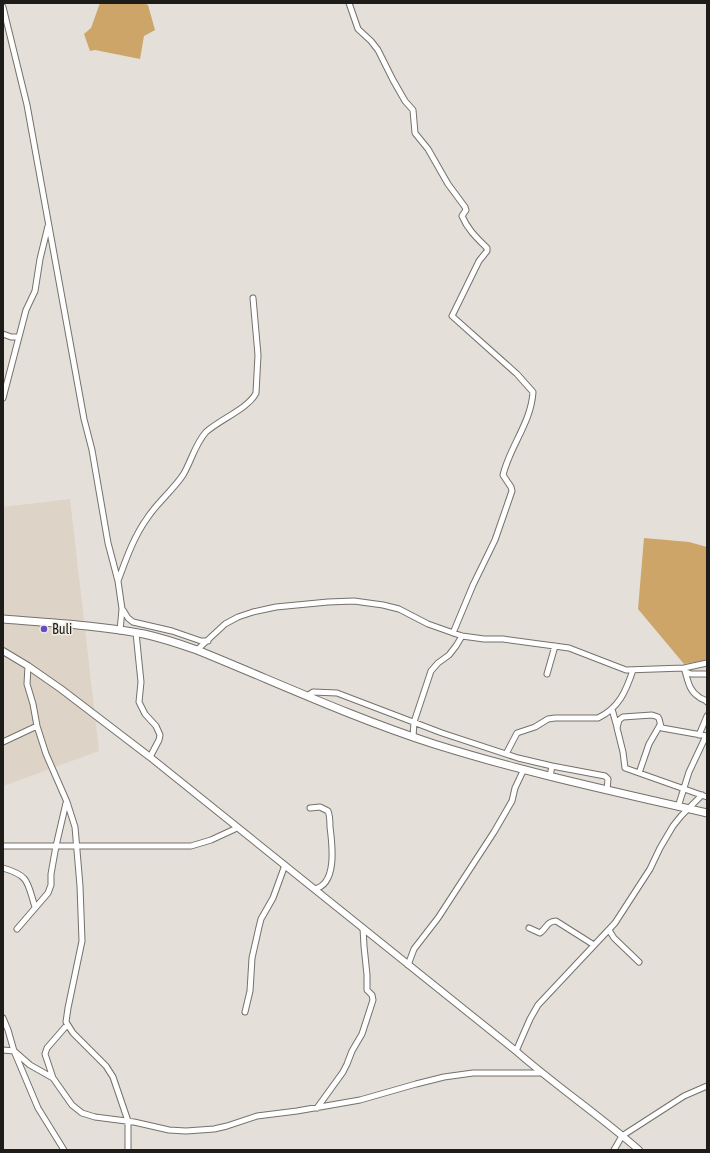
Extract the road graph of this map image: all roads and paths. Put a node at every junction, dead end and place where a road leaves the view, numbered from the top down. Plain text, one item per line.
1 (349, 3) edge
2 (3, 7) edge
3 (49, 224) junction
4 (253, 298) dead end
5 (3, 334) edge
6 (19, 338) junction
7 (3, 398) edge
8 (118, 581) junction
9 (122, 609) junction
10 (3, 619) edge
11 (120, 631) junction
12 (136, 633) junction
13 (453, 633) junction
14 (462, 636) junction
15 (209, 640) junction
16 (555, 646) junction
17 (197, 650) junction
18 (3, 651) edge
19 (707, 663) edge
20 (28, 666) junction
21 (633, 670) junction
22 (685, 670) junction
23 (547, 674) dead end
24 (707, 674) edge
25 (307, 696) junction
26 (707, 702) edge
27 (612, 709) junction
28 (707, 716) edge
29 (414, 722) junction
30 (660, 725) junction
31 (37, 726) junction
32 (617, 728) junction
33 (699, 735) junction
34 (413, 736) junction
35 (707, 736) edge
36 (3, 742) edge
37 (506, 754) junction
38 (150, 758) junction
39 (552, 766) junction
40 (524, 769) junction
41 (639, 773) junction
42 (550, 776) junction
43 (683, 788) junction
44 (607, 790) junction
45 (704, 796) edge
46 (67, 802) junction
47 (678, 807) junction
48 (310, 808) dead end
49 (689, 809) junction
50 (707, 814) edge
51 (237, 828) junction
52 (3, 846) edge
53 (56, 846) junction
54 (76, 846) junction
55 (285, 865) junction
56 (3, 868) edge
57 (314, 888) junction
58 (35, 907) junction
59 (363, 928) junction
60 (530, 928) dead end
61 (17, 929) dead end
62 (609, 930) junction
63 (594, 945) junction
64 (639, 962) dead end
65 (408, 965) junction
66 (245, 1012) dead end
67 (3, 1018) edge
68 (67, 1025) junction
69 (3, 1050) edge
70 (14, 1051) junction
71 (516, 1051) junction
72 (542, 1073) junction
73 (53, 1078) junction
74 (707, 1086) edge
75 (317, 1108) junction
76 (128, 1121) junction
77 (622, 1136) junction
78 (64, 1150) edge
79 (128, 1150) edge
80 (614, 1150) edge
81 (638, 1150) edge

1 - 13 street
2 - 3 street
3 - 6 street
3 - 8 street
4 - 8 street
5 - 6 street
6 - 7 street
8 - 9 street
9 - 11 street
9 - 15 street
10 - 11 main road
11 - 12 main road
12 - 17 main road
12 - 38 street
13 - 14 street
13 - 15 street
14 - 16 street
14 - 29 street
15 - 17 street
16 - 21 street
16 - 23 street
17 - 25 main road
18 - 20 street
19 - 22 street
20 - 31 street
20 - 38 street
21 - 22 street
21 - 27 street
22 - 24 street
22 - 26 street
25 - 29 street
25 - 34 main road
27 - 32 street
27 - 37 street
28 - 33 street
29 - 34 street
29 - 37 street
30 - 32 street
30 - 33 street
30 - 41 street
31 - 36 street
31 - 46 street
32 - 41 street
33 - 35 street
34 - 40 main road
35 - 43 street
37 - 39 street
38 - 51 street
39 - 42 street
39 - 44 street
40 - 42 main road
40 - 65 street
41 - 43 street
42 - 44 main road
43 - 45 street
43 - 47 street
44 - 47 main road
45 - 49 street
46 - 53 street
46 - 54 street
47 - 49 main road
48 - 57 street
49 - 50 main road
49 - 62 street
51 - 54 street
51 - 55 street
52 - 53 street
53 - 54 street
53 - 58 street
54 - 68 street
55 - 57 street
55 - 66 street
56 - 58 street
57 - 59 street
58 - 61 street
59 - 65 street
59 - 75 street
60 - 63 street
62 - 63 street
62 - 64 street
63 - 71 street
65 - 71 street
67 - 70 street
68 - 73 street
68 - 76 street
69 - 70 street
70 - 73 street
70 - 78 street
71 - 72 street
72 - 75 street
72 - 77 street
73 - 76 street
74 - 77 street
75 - 76 street
76 - 79 street
77 - 80 street
77 - 81 street

